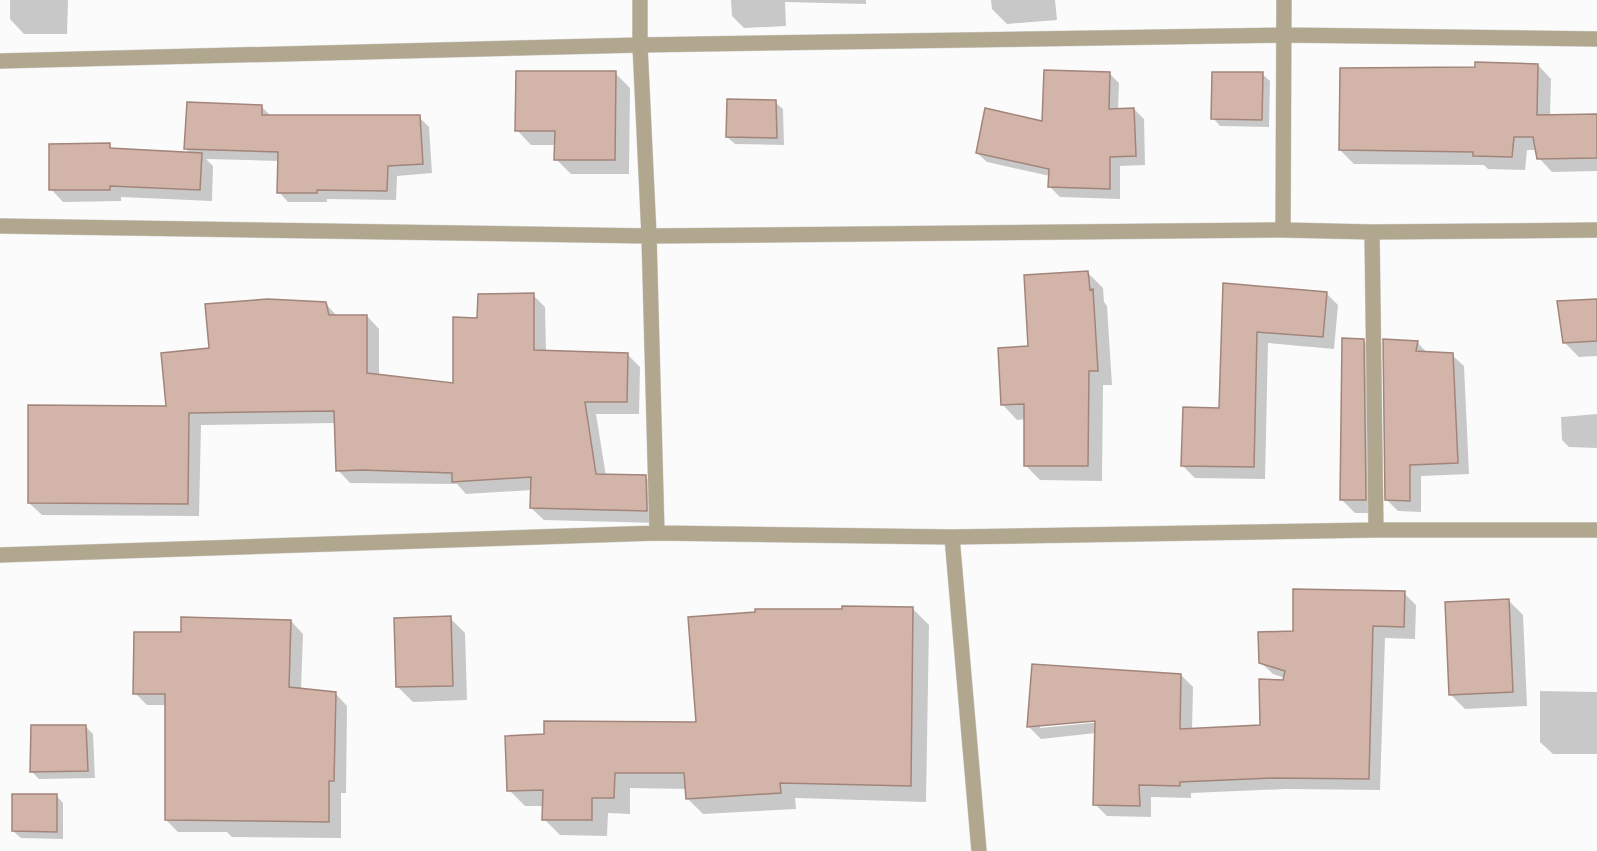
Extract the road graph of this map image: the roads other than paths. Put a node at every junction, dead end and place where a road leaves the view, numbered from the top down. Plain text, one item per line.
1 (640, 0) edge
2 (1284, 0) edge
3 (1284, 35) junction
4 (1597, 39) edge
5 (640, 45) junction
6 (0, 61) edge
7 (0, 226) edge
8 (1283, 230) junction
9 (1597, 230) edge
10 (1372, 232) junction
11 (649, 236) junction
12 (1376, 530) junction
13 (1597, 531) edge
14 (657, 533) junction
15 (952, 537) junction
16 (0, 555) edge
17 (979, 851) edge

1 - 5 street
2 - 3 street
3 - 4 street
3 - 5 street
3 - 8 street
5 - 6 street
5 - 11 street
7 - 11 street
8 - 10 street
8 - 11 street
9 - 10 street
10 - 12 street
11 - 14 street
12 - 13 street
12 - 15 street
14 - 15 street
14 - 16 street
15 - 17 street

